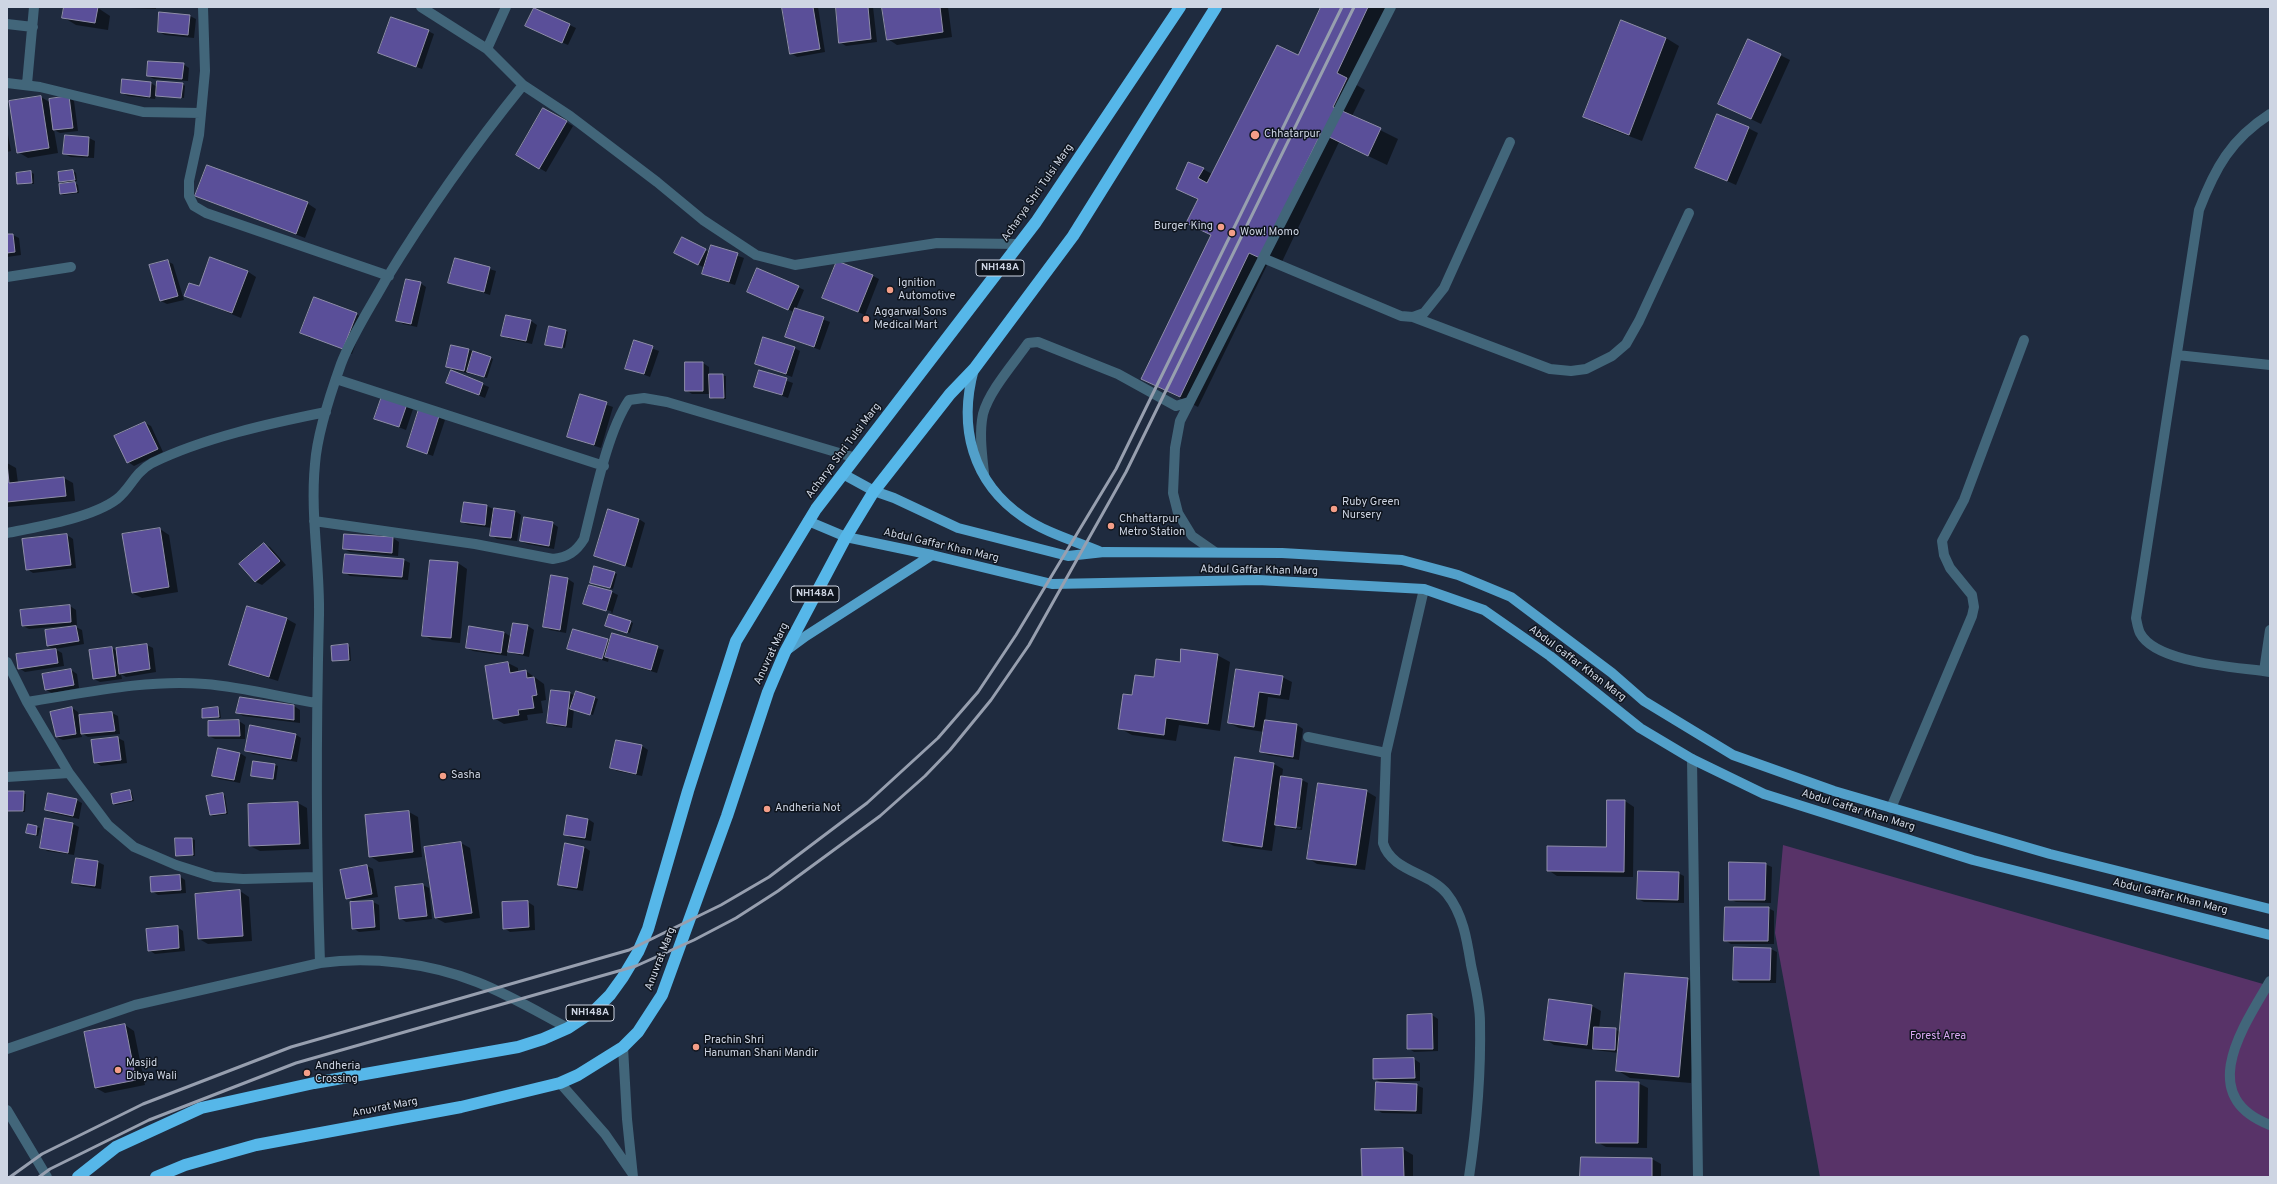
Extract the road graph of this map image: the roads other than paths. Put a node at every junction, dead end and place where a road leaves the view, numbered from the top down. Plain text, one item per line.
1 (34, 7) edge
2 (202, 7) edge
3 (421, 7) edge
4 (506, 7) edge
5 (1180, 7) edge
6 (1216, 7) edge
7 (1391, 7) edge
8 (7, 24) edge
9 (33, 27) junction
10 (487, 49) junction
11 (7, 83) edge
12 (27, 84) junction
13 (523, 85) junction
14 (201, 112) junction
15 (2270, 114) edge
16 (1510, 142) dead end
17 (1690, 213) dead end
18 (1018, 244) junction
19 (1263, 258) junction
20 (71, 267) dead end
21 (389, 276) junction
22 (7, 277) edge
23 (1413, 317) junction
24 (2024, 340) dead end
25 (2176, 354) junction
26 (2270, 365) edge
27 (974, 369) junction
28 (336, 379) junction
29 (1189, 402) junction
30 (326, 412) junction
31 (856, 458) junction
32 (604, 466) junction
33 (843, 474) junction
34 (985, 477) junction
35 (874, 491) junction
36 (314, 521) junction
37 (808, 521) junction
38 (7, 533) edge
39 (846, 537) junction
40 (1104, 552) junction
41 (1216, 552) junction
42 (932, 554) junction
43 (1424, 589) junction
44 (2270, 630) edge
45 (785, 652) junction
46 (7, 665) edge
47 (2267, 671) edge
48 (27, 702) junction
49 (317, 702) junction
50 (1308, 737) dead end
51 (1386, 752) junction
52 (1692, 759) junction
53 (69, 774) junction
54 (7, 777) edge
55 (1891, 808) junction
56 (317, 877) junction
57 (2270, 909) edge
58 (2270, 935) edge
59 (320, 963) junction
60 (2270, 981) edge
61 (568, 1028) junction
62 (623, 1047) junction
63 (7, 1049) edge
64 (560, 1083) junction
65 (7, 1110) edge
66 (2270, 1125) edge
67 (633, 1176) edge
68 (47, 1177) edge
69 (78, 1177) edge
70 (156, 1177) edge
71 (1469, 1177) edge
72 (1698, 1177) edge

1 - 9 street
2 - 14 street
3 - 10 street
4 - 10 street
5 - 18 highway, Acharya Shri Tulsi Marg / NH148A
6 - 27 highway, NH148A
7 - 19 street
8 - 9 street
9 - 12 street
10 - 13 street
11 - 12 street
12 - 14 street
13 - 18 street
13 - 21 street
14 - 21 street
15 - 25 street
16 - 23 street
17 - 23 street
18 - 31 highway, Acharya Shri Tulsi Marg / NH148A
19 - 23 street
19 - 29 street
20 - 22 street
21 - 28 street
24 - 55 street
25 - 26 street
25 - 47 street
27 - 34 main road
27 - 35 highway, NH148A
28 - 30 street
28 - 32 street
29 - 34 street
29 - 41 street
30 - 36 street
30 - 38 street
31 - 32 street
31 - 33 highway, Acharya Shri Tulsi Marg / NH148A
32 - 36 street
33 - 35 main road, Abdul Gaffar Khan Marg
33 - 37 highway, Acharya Shri Tulsi Marg / NH148A
34 - 40 main road
35 - 39 highway, Anuvrat Marg / NH148A
35 - 40 main road, Abdul Gaffar Khan Marg
36 - 49 street
37 - 39 main road, Abdul Gaffar Khan Marg
37 - 61 highway, Anuvrat Marg / NH148A
39 - 42 main road, Abdul Gaffar Khan Marg
39 - 45 highway, Anuvrat Marg / NH148A
40 - 41 main road, Abdul Gaffar Khan Marg
41 - 55 main road, Abdul Gaffar Khan Marg
42 - 43 main road, Abdul Gaffar Khan Marg
42 - 45 main road
43 - 51 street
43 - 52 main road, Abdul Gaffar Khan Marg
44 - 47 street
45 - 62 highway, Anuvrat Marg / NH148A
46 - 48 street
48 - 49 street
48 - 53 street
49 - 56 street
50 - 51 street
51 - 71 street
52 - 58 main road, Abdul Gaffar Khan Marg
52 - 72 street
53 - 54 street
53 - 56 street
55 - 57 main road, Abdul Gaffar Khan Marg
56 - 59 street
59 - 61 street
59 - 63 street
60 - 66 street
61 - 69 highway, Anuvrat Marg / NH148A
62 - 64 highway, Anuvrat Marg / NH148A
62 - 67 street
64 - 67 street
64 - 70 highway, Anuvrat Marg / NH148A
65 - 68 street

